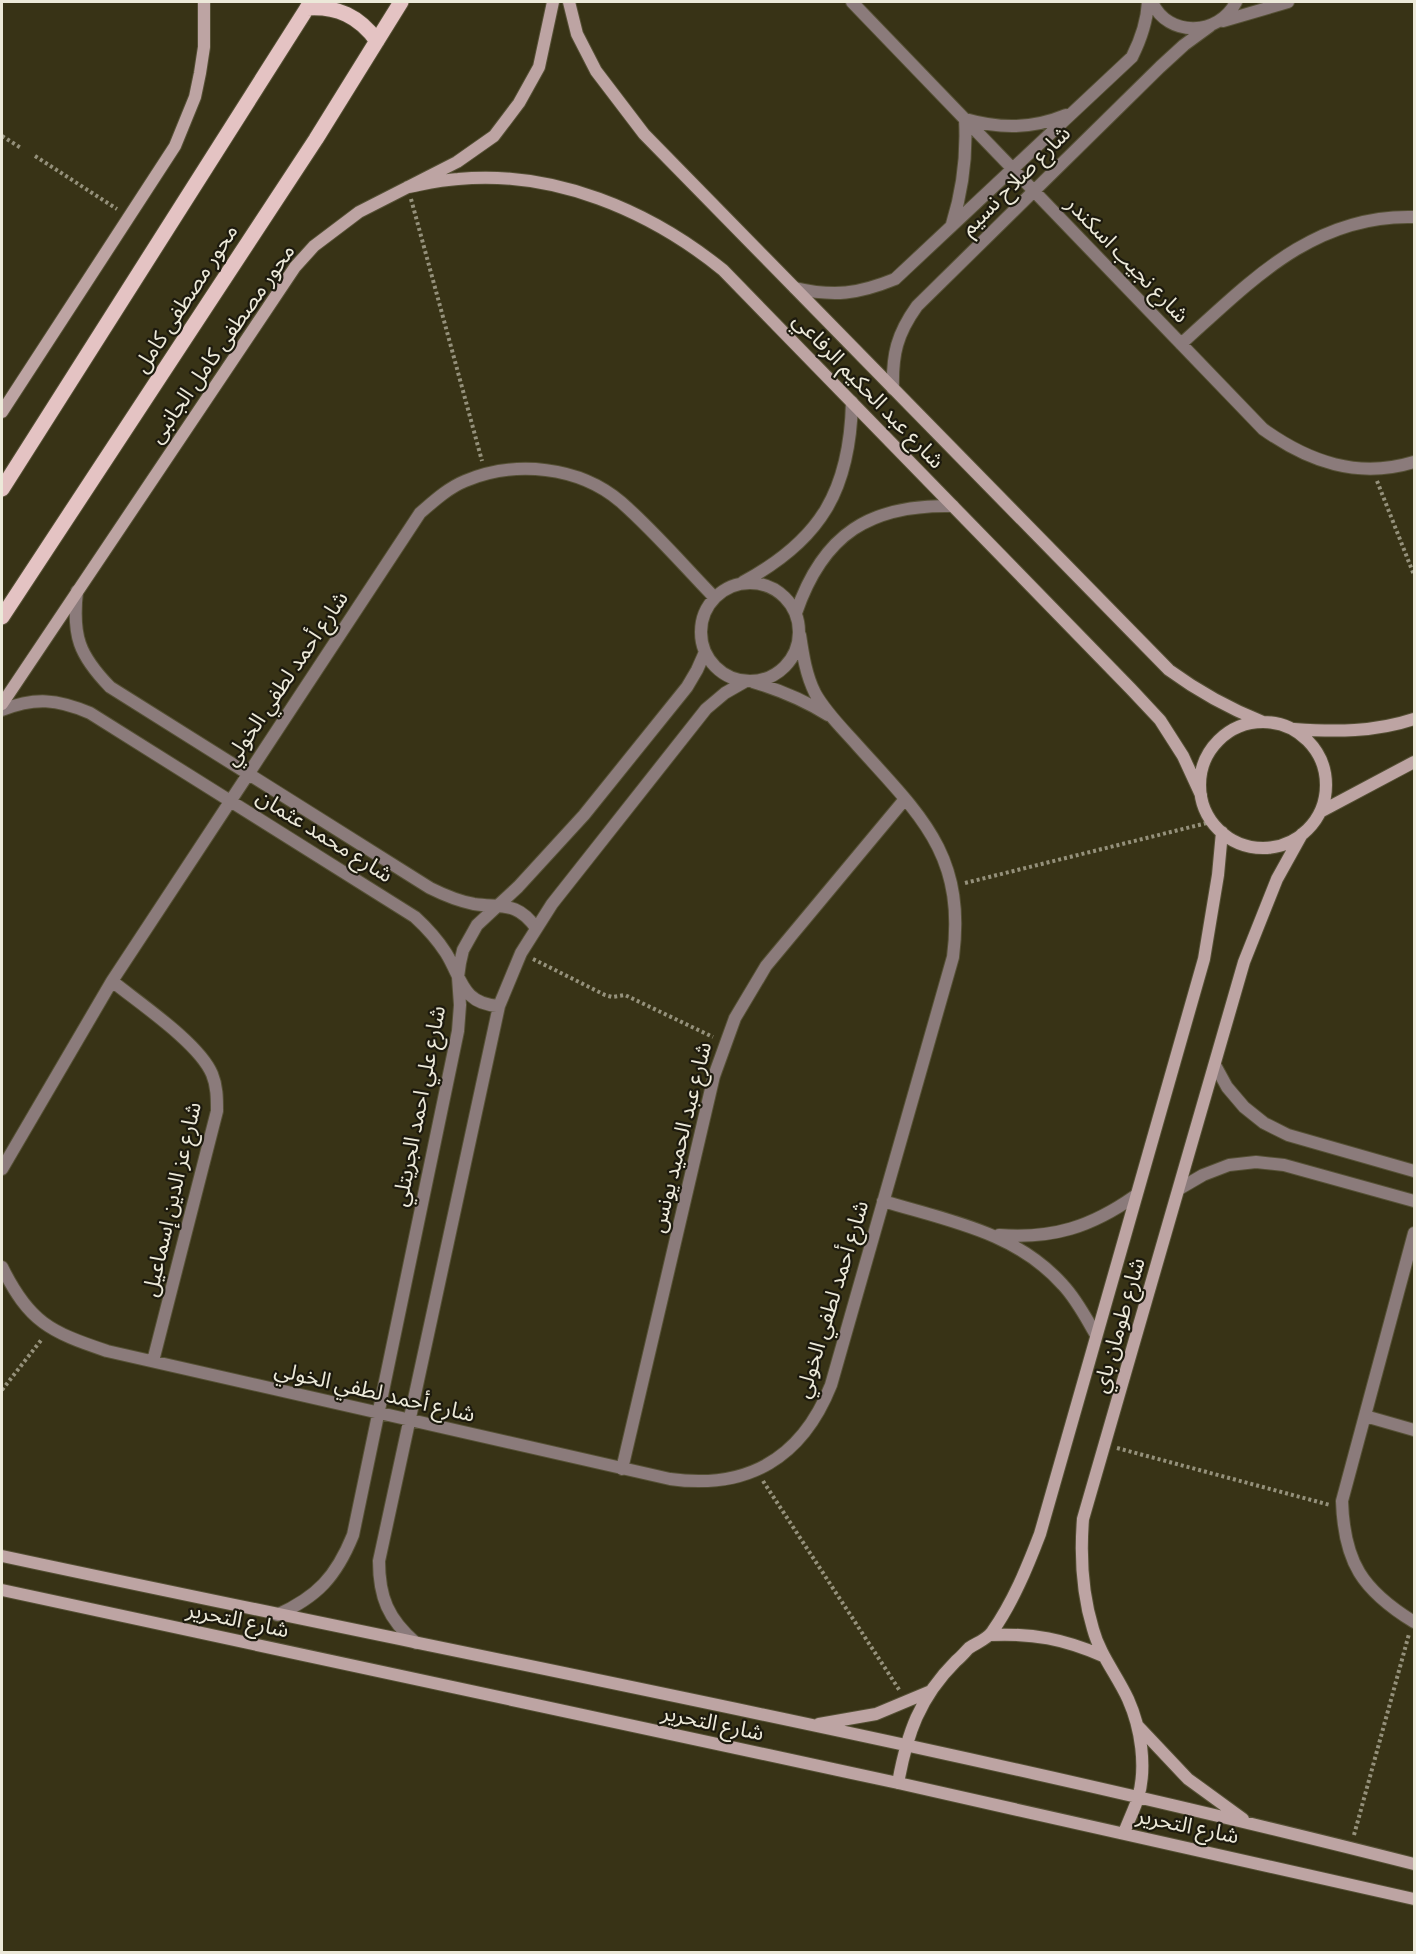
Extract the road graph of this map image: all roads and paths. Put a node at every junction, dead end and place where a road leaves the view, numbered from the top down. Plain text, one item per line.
1 (204, 2) edge
2 (401, 2) edge
3 (553, 2) edge
4 (569, 2) edge
5 (852, 2) edge
6 (1150, 2) edge
7 (1236, 2) edge
8 (1288, 2) edge
9 (309, 5) edge
10 (1214, 24) junction
11 (377, 41) junction
12 (1072, 112) junction
13 (965, 119) junction
14 (2, 136) edge
15 (21, 148) dead end
16 (35, 156) dead end
17 (1012, 168) junction
18 (408, 187) junction
19 (1034, 191) junction
20 (130, 217) junction
21 (1414, 217) edge
22 (952, 225) junction
23 (795, 288) junction
24 (1181, 344) junction
25 (893, 389) junction
26 (852, 402) junction
27 (2, 412) edge
28 (1414, 462) edge
29 (1372, 469) junction
30 (485, 474) junction
31 (2, 489) edge
32 (953, 506) junction
33 (1414, 575) edge
34 (742, 583) junction
35 (77, 591) junction
36 (714, 597) junction
37 (796, 613) junction
38 (2, 617) edge
39 (800, 636) junction
40 (705, 652) junction
41 (749, 681) junction
42 (2, 704) edge
43 (2, 710) edge
44 (831, 717) junction
45 (1414, 719) edge
46 (1263, 722) junction
47 (1292, 729) junction
48 (1414, 762) edge
49 (247, 773) junction
50 (1201, 795) junction
51 (905, 799) junction
52 (230, 800) junction
53 (1320, 812) junction
54 (1212, 821) junction
55 (1222, 832) junction
56 (1302, 834) junction
57 (952, 886) junction
58 (497, 906) junction
59 (536, 928) junction
60 (521, 953) junction
61 (458, 977) junction
62 (112, 981) junction
63 (499, 1006) junction
64 (725, 1042) junction
65 (1215, 1065) junction
66 (2, 1169) edge
67 (1414, 1171) edge
68 (1179, 1189) junction
69 (1135, 1196) junction
70 (884, 1201) junction
71 (1414, 1202) edge
72 (1414, 1233) edge
73 (994, 1235) junction
74 (2, 1267) edge
75 (50, 1329) junction
76 (1096, 1335) junction
77 (153, 1361) junction
78 (2, 1390) edge
79 (378, 1413) junction
80 (1365, 1416) junction
81 (409, 1420) junction
82 (1414, 1430) edge
83 (1104, 1445) junction
84 (622, 1468) junction
85 (757, 1470) junction
86 (1342, 1508) junction
87 (2, 1556) edge
88 (2, 1590) edge
89 (277, 1615) junction
90 (1414, 1621) edge
91 (990, 1635) junction
92 (417, 1644) junction
93 (1103, 1656) junction
94 (932, 1690) junction
95 (907, 1702) junction
96 (809, 1725) junction
97 (1137, 1725) junction
98 (905, 1746) junction
99 (898, 1784) junction
100 (1138, 1797) junction
101 (1251, 1824) junction
102 (1124, 1833) junction
103 (1350, 1848) junction
104 (1414, 1864) edge
105 (1414, 1899) edge

1 - 20 street
2 - 11 main road, محور مصطفى كامل
3 - 18 street, محور مصطفى كامل الجانبى
4 - 23 street, شارع عبد الحكيم الرفاعي
5 - 13 street, شارع نجيب اسكندر
6 - 10 street
6 - 12 street, شارع صلاح نسيم
7 - 10 street
8 - 10 street
9 - 11 main road
9 - 31 main road
10 - 19 street, شارع صلاح نسيم
11 - 38 main road, محور مصطفى كامل
12 - 13 street
12 - 17 street, شارع صلاح نسيم
13 - 17 street, شارع نجيب اسكندر
13 - 22 street
14 - 15 path
16 - 20 path
17 - 19 street, شارع نجيب اسكندر
17 - 22 street, شارع صلاح نسيم
18 - 26 street, شارع عبد الحكيم الرفاعي
18 - 30 path
18 - 35 street, محور مصطفى كامل الجانبى
19 - 24 street, شارع نجيب اسكندر
19 - 25 street, شارع صلاح نسيم
20 - 27 street
21 - 24 street
22 - 23 street, شارع صلاح نسيم
23 - 25 street, شارع عبد الحكيم الرفاعي
24 - 29 street, شارع نجيب اسكندر
25 - 46 street, شارع عبد الحكيم الرفاعي
26 - 32 street, شارع عبد الحكيم الرفاعي
26 - 34 street
28 - 29 street, شارع نجيب اسكندر
29 - 33 path
30 - 36 street, شارع أحمد لطفي الخولي
30 - 49 street, شارع أحمد لطفي الخولي
32 - 37 street
32 - 50 street, شارع عبد الحكيم الرفاعي
34 - 36 street
34 - 37 street
35 - 42 street, محور مصطفى كامل الجانبى
35 - 49 street, شارع محمد عثمان
36 - 40 street
37 - 39 street
39 - 41 street
39 - 44 street, شارع أحمد لطفي الخولي
40 - 41 street
40 - 58 street, شارع علي احمد الجريتلي
41 - 44 street, شارع أحمد لطفي الخولي
41 - 59 street
43 - 52 street, شارع محمد عثمان
44 - 51 street, شارع أحمد لطفي الخولي
45 - 47 street
46 - 47 street
46 - 50 street
47 - 53 street
48 - 53 street
49 - 52 street, شارع أحمد لطفي الخولي
49 - 58 street, شارع محمد عثمان
50 - 54 street
51 - 57 street, شارع أحمد لطفي الخولي
51 - 64 street, شارع عبد الحميد يونس
52 - 61 street, شارع محمد عثمان
52 - 62 street, شارع أحمد لطفي الخولي
53 - 56 street
54 - 55 street
54 - 57 path
55 - 56 street
55 - 69 street, شارع طومان باي
56 - 65 street, شارع طومان باي
57 - 70 street, شارع أحمد لطفي الخولي
58 - 59 street, شارع محمد عثمان
58 - 61 street, شارع علي احمد الجريتلي
59 - 60 street
60 - 63 street
60 - 64 path
61 - 63 street, شارع محمد عثمان
61 - 79 street, شارع علي احمد الجريتلي
62 - 66 street, شارع أحمد لطفي الخولي
62 - 77 street, شارع عز الدين إسماعيل
63 - 81 street
64 - 84 street, شارع عبد الحميد يونس
65 - 67 street
65 - 68 street, شارع طومان باي
68 - 71 street
68 - 83 street, شارع طومان باي
69 - 73 street
69 - 76 street, شارع طومان باي
70 - 73 street
70 - 85 street, شارع أحمد لطفي الخولي
72 - 80 street
73 - 76 street
74 - 75 street, شارع أحمد لطفي الخولي
75 - 77 street, شارع أحمد لطفي الخولي
75 - 78 path
76 - 91 street, شارع طومان باي
77 - 79 street, شارع أحمد لطفي الخولي
79 - 81 street, شارع أحمد لطفي الخولي
79 - 89 street, شارع علي احمد الجريتلي
80 - 82 street
80 - 86 street
81 - 84 street, شارع أحمد لطفي الخولي
81 - 92 street
83 - 86 path
83 - 93 street, شارع طومان باي
84 - 85 street, شارع أحمد لطفي الخولي
85 - 95 path
86 - 90 street
87 - 89 street, شارع التحرير
88 - 99 street, شارع التحرير
89 - 92 street, شارع التحرير
90 - 103 path
91 - 93 street
91 - 94 street, شارع طومان باي
92 - 96 street, شارع التحرير
93 - 97 street, شارع طومان باي
94 - 95 street
94 - 98 street, شارع طومان باي
95 - 96 street
96 - 98 street, شارع التحرير
97 - 100 street, شارع طومان باي
97 - 101 street
98 - 99 street, شارع طومان باي
98 - 100 street, شارع التحرير
99 - 102 street, شارع التحرير
100 - 101 street, شارع التحرير
100 - 102 street, شارع طومان باي
101 - 103 street, شارع التحرير
102 - 105 street, شارع التحرير
103 - 104 street, شارع التحرير

